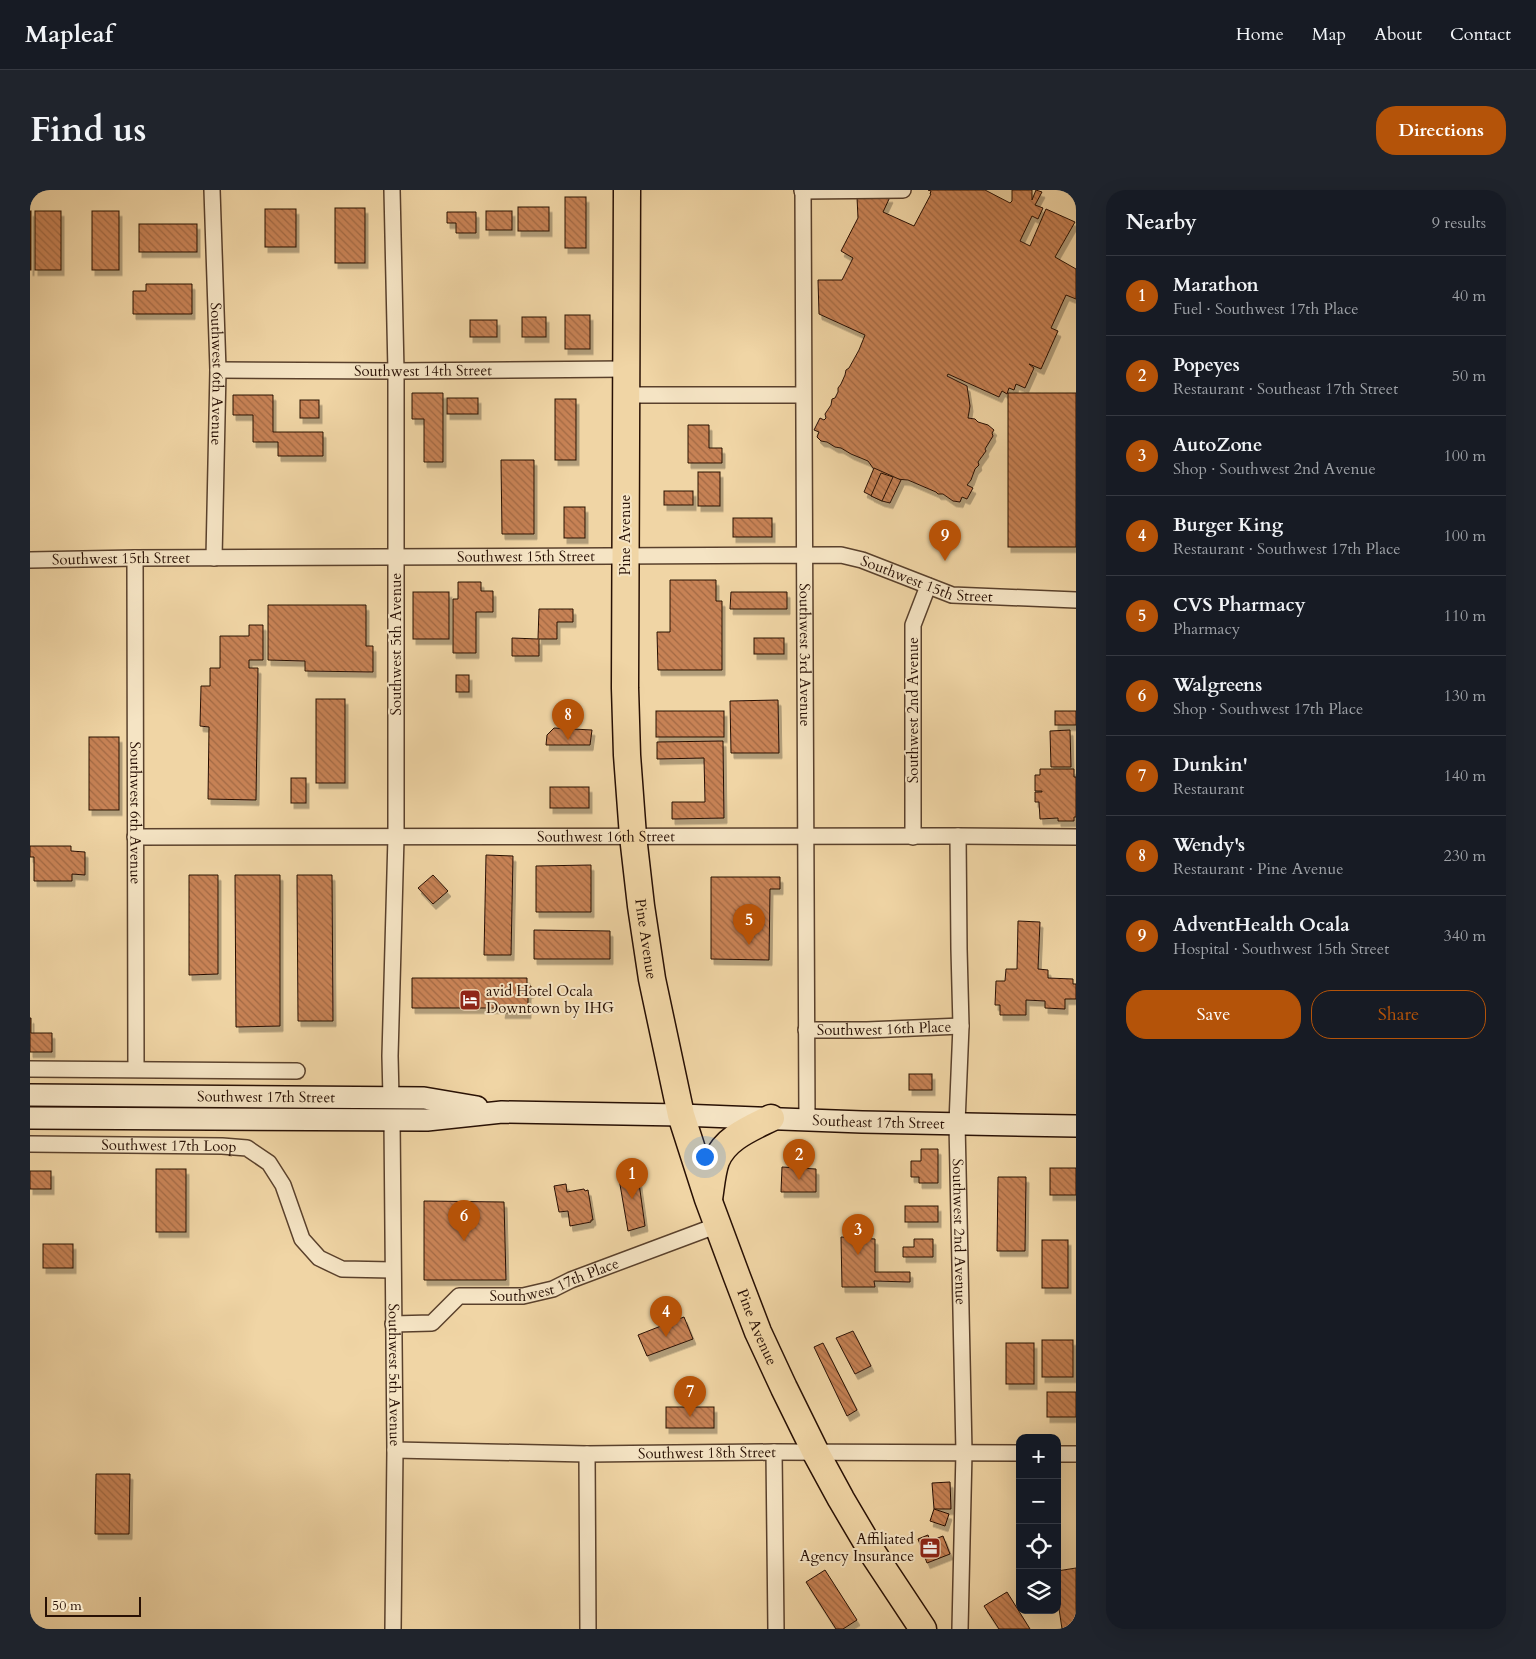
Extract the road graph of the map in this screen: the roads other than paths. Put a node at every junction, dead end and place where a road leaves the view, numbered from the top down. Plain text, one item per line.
1 (212, 190) edge
2 (392, 190) edge
3 (627, 190) edge
4 (802, 190) edge
5 (903, 190) edge
6 (626, 369) junction
7 (218, 370) junction
8 (396, 371) junction
9 (626, 395) junction
10 (803, 395) junction
11 (803, 555) junction
12 (625, 556) junction
13 (135, 558) junction
14 (214, 558) junction
15 (396, 558) junction
16 (30, 560) edge
17 (928, 586) junction
18 (1076, 600) edge
19 (633, 836) junction
20 (804, 836) junction
21 (958, 836) junction
22 (135, 837) junction
23 (396, 837) junction
24 (913, 837) junction
25 (1076, 837) edge
26 (961, 1026) junction
27 (806, 1030) junction
28 (30, 1069) edge
29 (136, 1069) junction
30 (297, 1071) dead end
31 (30, 1095) edge
32 (391, 1098) junction
33 (502, 1112) junction
34 (681, 1115) junction
35 (30, 1118) edge
36 (771, 1118) junction
37 (392, 1120) junction
38 (807, 1120) junction
39 (957, 1123) junction
40 (1076, 1126) edge
41 (30, 1144) edge
42 (708, 1200) junction
43 (718, 1225) junction
44 (392, 1270) junction
45 (393, 1324) junction
46 (395, 1450) junction
47 (774, 1452) junction
48 (964, 1452) junction
49 (816, 1453) junction
50 (1016, 1453) edge
51 (587, 1454) junction
52 (1061, 1454) edge
53 (1076, 1454) edge
54 (392, 1629) edge
55 (588, 1629) edge
56 (776, 1629) edge
57 (922, 1629) edge
58 (960, 1629) edge

1 - 7 street, Southwest 6th Avenue
2 - 8 street, Southwest 5th Avenue
3 - 6 highway, Pine Avenue
4 - 5 street
4 - 10 street, Southwest 3rd Avenue
6 - 8 street, Southwest 14th Street
6 - 9 highway, Pine Avenue
7 - 8 street, Southwest 14th Street
7 - 14 street, Southwest 6th Avenue
8 - 15 street, Southwest 5th Avenue
9 - 10 street
9 - 12 highway, Pine Avenue
10 - 11 street, Southwest 3rd Avenue
11 - 12 street, Southwest 15th Street
11 - 17 street, Southwest 15th Street
11 - 20 street, Southwest 3rd Avenue
12 - 15 street, Southwest 15th Street
12 - 19 highway, Pine Avenue
13 - 14 street, Southwest 15th Street
13 - 16 street, Southwest 15th Street
13 - 22 street, Southwest 6th Avenue
14 - 15 street, Southwest 15th Street
15 - 23 street, Southwest 5th Avenue
17 - 18 street, Southwest 15th Street
17 - 24 street, Southwest 2nd Avenue
19 - 20 street, Southwest 16th Street
19 - 23 street, Southwest 16th Street
19 - 34 highway, Pine Avenue
20 - 24 street, Southwest 16th Street
20 - 27 street, Southwest 3rd Avenue
21 - 24 street, Southwest 16th Street
21 - 25 street, Southwest 16th Street
21 - 26 street, Southwest 2nd Avenue
22 - 23 street, Southwest 16th Street
22 - 29 street, Southwest 6th Avenue
23 - 32 street, Southwest 5th Avenue
26 - 27 street, Southwest 16th Place
26 - 39 street, Southwest 2nd Avenue
27 - 38 street, Southwest 3rd Avenue
28 - 29 street
29 - 30 street
31 - 32 main road, Southwest 17th Street
32 - 33 main road, Southwest 17th Street
33 - 34 main road, Southwest 17th Street
33 - 37 main road, Southwest 17th Street
34 - 36 main road, Southeast 17th Street
34 - 42 highway, Pine Avenue
35 - 37 main road, Southwest 17th Street
36 - 38 main road, Southeast 17th Street
36 - 42 highway
37 - 44 street, Southwest 5th Avenue
38 - 39 main road, Southeast 17th Street
39 - 40 main road, Southeast 17th Street
39 - 48 street, Southwest 2nd Avenue
41 - 44 street, Southwest 17th Loop
42 - 43 highway, Pine Avenue
43 - 45 street, Southwest 17th Place
43 - 49 highway, Pine Avenue
44 - 45 street, Southwest 5th Avenue
45 - 46 street, Southwest 5th Avenue
46 - 51 street, Southwest 18th Street
46 - 54 street, Southwest 5th Avenue
47 - 49 street, Southwest 18th Street
47 - 51 street, Southwest 18th Street
47 - 56 street
48 - 49 street, Southwest 18th Street
48 - 50 street, Southwest 18th Street
48 - 58 street, Southwest 2nd Avenue
49 - 57 highway, Pine Avenue
51 - 55 street
52 - 53 street

